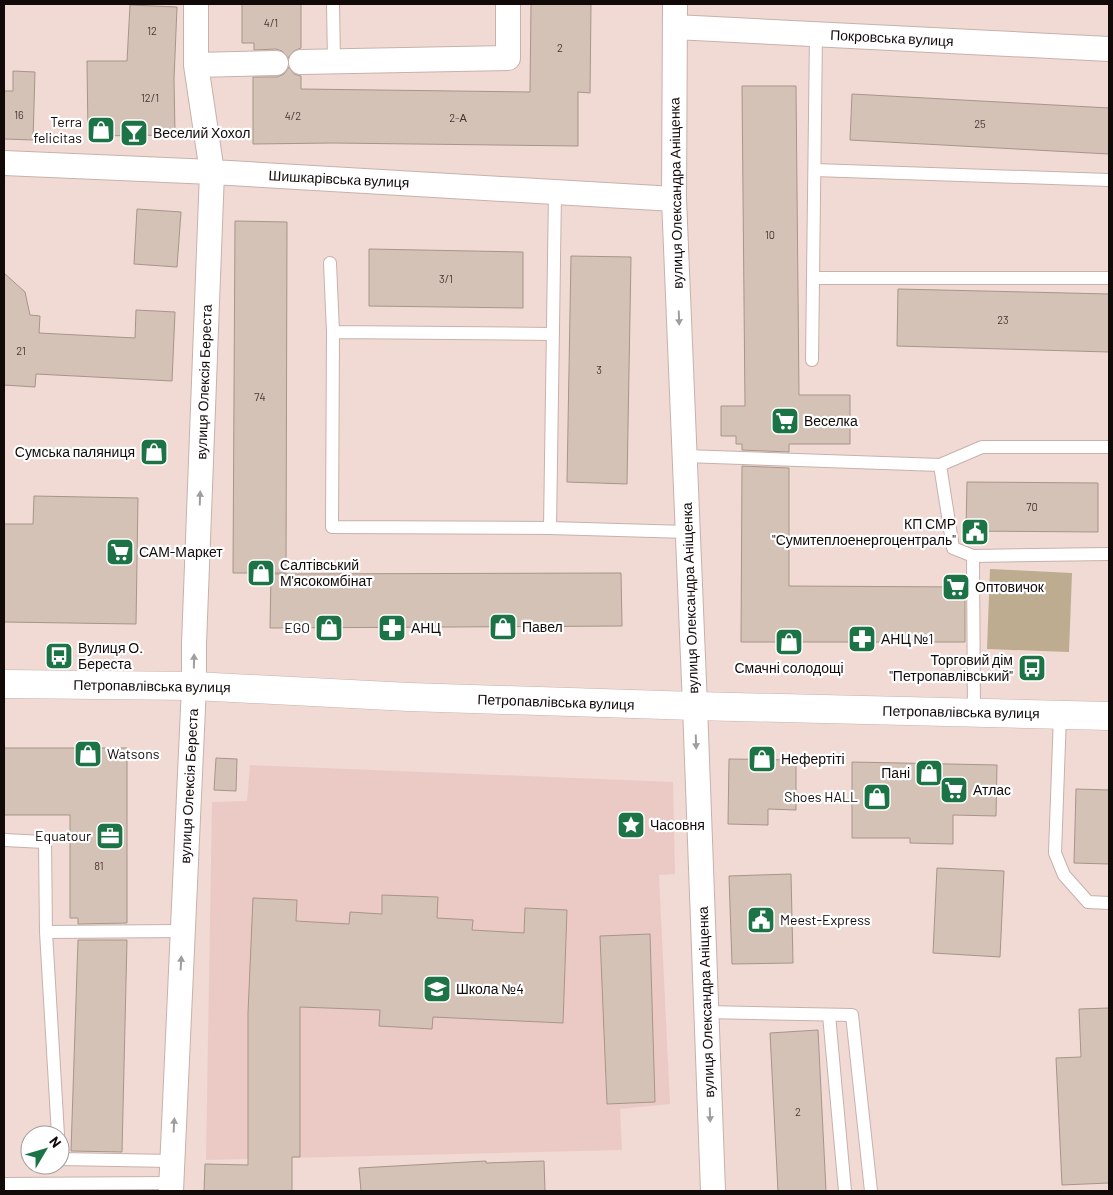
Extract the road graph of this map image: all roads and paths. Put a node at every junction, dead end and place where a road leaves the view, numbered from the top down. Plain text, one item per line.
1 (196, 4) edge
2 (333, 4) edge
3 (508, 4) edge
4 (675, 4) edge
5 (674, 27) junction
6 (816, 34) junction
7 (1109, 50) edge
8 (334, 61) junction
9 (300, 62) dead end
10 (276, 63) dead end
11 (196, 65) junction
12 (4, 163) edge
13 (815, 170) junction
14 (212, 172) junction
15 (1109, 180) edge
16 (555, 192) junction
17 (674, 199) junction
18 (330, 263) dead end
19 (813, 278) junction
20 (1109, 278) edge
21 (333, 332) junction
22 (553, 334) junction
23 (812, 360) dead end
24 (1109, 447) edge
25 (684, 456) junction
26 (940, 466) junction
27 (550, 528) junction
28 (688, 532) junction
29 (1109, 554) edge
30 (973, 556) junction
31 (4, 684) edge
32 (194, 686) junction
33 (695, 706) junction
34 (974, 713) junction
35 (1060, 714) junction
36 (1109, 716) edge
37 (4, 840) edge
38 (1109, 902) edge
39 (182, 931) junction
40 (46, 932) junction
41 (706, 1012) junction
42 (829, 1015) junction
43 (57, 1125) edge
44 (70, 1161) edge
45 (171, 1179) edge
46 (4, 1184) edge
47 (713, 1191) edge
48 (845, 1191) edge
49 (871, 1191) edge

1 - 11 street, вулиця Олексія Береста
2 - 8 lane
3 - 8 street
4 - 5 street, вулиця Олександра Аніщенка
5 - 6 street, Покровська вулиця
5 - 17 street, вулиця Олександра Аніщенка
6 - 7 street, Покровська вулиця
6 - 13 lane
8 - 9 street
10 - 11 street
11 - 14 street, вулиця Олексія Береста
12 - 14 street, Шишкарівська вулиця
13 - 15 lane
13 - 19 lane
14 - 16 street, Шишкарівська вулиця
32 -> 14 street, вулиця Олексія Береста
16 - 17 street, Шишкарівська вулиця
16 - 22 lane
17 -> 25 street, вулиця Олександра Аніщенка
18 - 21 lane
19 - 20 lane
19 - 23 lane
21 - 22 lane
21 - 27 lane
22 - 27 lane
24 - 26 lane
25 - 26 lane
25 - 28 street, вулиця Олександра Аніщенка
26 - 30 lane
27 - 28 lane
28 - 33 street, вулиця Олександра Аніщенка
29 - 30 lane
30 - 34 lane
31 - 32 main road, Петропавлівська вулиця
32 - 33 main road, Петропавлівська вулиця
32 - 39 street, вулиця Олексія Береста
33 - 34 main road, Петропавлівська вулиця
33 -> 41 street, вулиця Олександра Аніщенка
34 - 35 main road, Петропавлівська вулиця
35 - 36 main road, Петропавлівська вулиця
35 - 38 lane
37 - 40 lane
39 - 40 lane
45 -> 39 street, вулиця Олексія Береста
40 - 43 lane
41 - 42 lane
41 -> 47 street, вулиця Олександра Аніщенка
42 - 48 lane
42 - 49 lane
44 - 45 lane
45 - 46 lane

